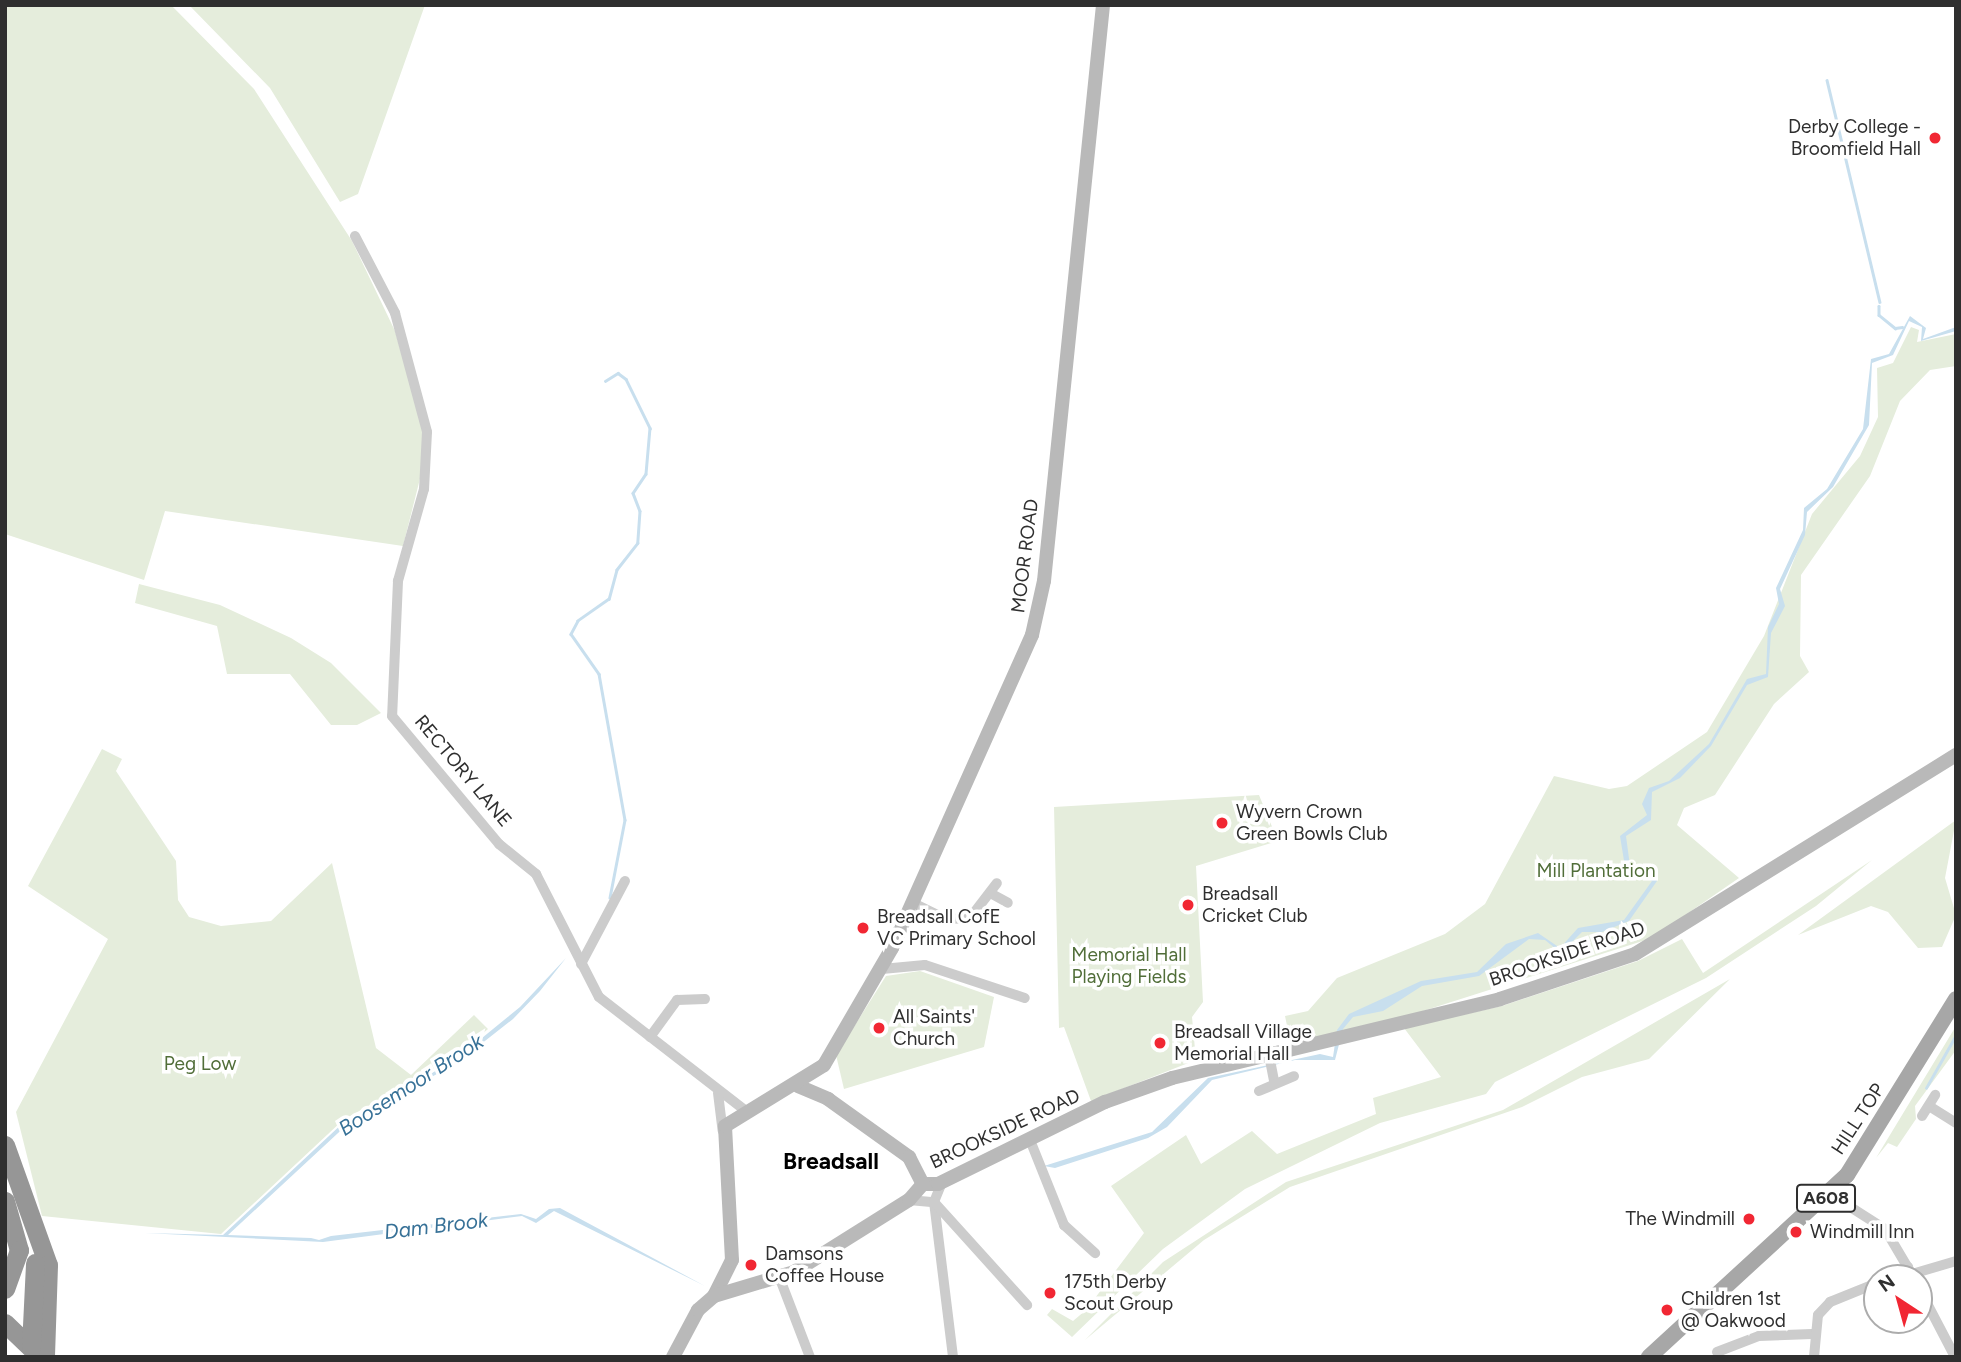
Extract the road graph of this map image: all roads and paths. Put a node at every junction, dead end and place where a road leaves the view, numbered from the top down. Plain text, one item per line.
1 (1103, 5) edge
2 (355, 236) dead end
3 (1956, 755) edge
4 (625, 881) dead end
5 (913, 903) junction
6 (1008, 903) dead end
7 (594, 937) junction
8 (568, 940) junction
9 (581, 964) junction
10 (882, 969) junction
11 (1025, 998) dead end
12 (705, 999) dead end
13 (1956, 999) edge
14 (650, 1037) junction
15 (824, 1065) junction
16 (1271, 1067) junction
17 (1294, 1076) dead end
18 (798, 1086) junction
19 (1259, 1091) dead end
20 (718, 1093) junction
21 (1934, 1095) dead end
22 (828, 1099) junction
23 (746, 1111) junction
24 (1956, 1123) edge
25 (723, 1132) junction
26 (1030, 1140) junction
27 (5, 1145) edge
28 (5, 1158) edge
29 (942, 1182) junction
30 (923, 1184) junction
31 (1830, 1194) junction
32 (909, 1200) junction
33 (5, 1201) edge
34 (934, 1202) junction
35 (1095, 1253) dead end
36 (732, 1260) junction
37 (1956, 1261) edge
38 (1906, 1264) edge
39 (1933, 1267) edge
40 (780, 1279) junction
41 (745, 1287) junction
42 (5, 1289) edge
43 (1863, 1289) edge
44 (714, 1296) junction
45 (1027, 1305) dead end
46 (1933, 1315) edge
47 (5, 1323) edge
48 (1811, 1334) junction
49 (1717, 1352) dead end
50 (34, 1354) edge
51 (673, 1357) edge
52 (810, 1357) edge
53 (953, 1357) edge
54 (1649, 1357) edge
55 (1814, 1357) edge
56 (1955, 1357) edge

1 - 5 street, MOOR ROAD
2 - 8 street, RECTORY LANE
3 - 16 street, BROOKSIDE ROAD
4 - 7 street
5 - 6 street
5 - 10 street, MOOR ROAD
7 - 8 street
7 - 9 street
8 - 9 street, RECTORY LANE
9 - 14 street, RECTORY LANE
10 - 11 street
10 - 15 street, MOOR ROAD
12 - 14 street
13 - 31 main road, HILL TOP / A608
14 - 20 street, RECTORY LANE
15 - 18 street, MOOR ROAD
15 - 22 street
16 - 17 street, BROOKSIDE ROAD
16 - 19 street, BROOKSIDE ROAD
16 - 26 street, BROOKSIDE ROAD
18 - 22 street
18 - 23 street, MOOR ROAD
20 - 23 street, RECTORY LANE
20 - 25 street
21 - 24 street
22 - 30 street
23 - 25 street
25 - 36 street
26 - 29 street, BROOKSIDE ROAD
26 - 35 street
27 - 50 highway
28 - 50 highway
29 - 30 street, BROOKSIDE ROAD
29 - 34 street
30 - 32 street, BROOKSIDE ROAD
31 - 38 street
31 - 54 main road, HILL TOP / A608
32 - 34 street
32 - 40 street, BROOKSIDE ROAD
33 - 42 highway
34 - 45 street
34 - 53 street
36 - 41 street
36 - 44 street
37 - 39 street
40 - 41 street, BROOKSIDE ROAD
40 - 52 street
41 - 44 street, BROOKSIDE ROAD
43 - 48 street
44 - 51 street
46 - 56 street
47 - 50 highway
48 - 49 street
48 - 55 street

